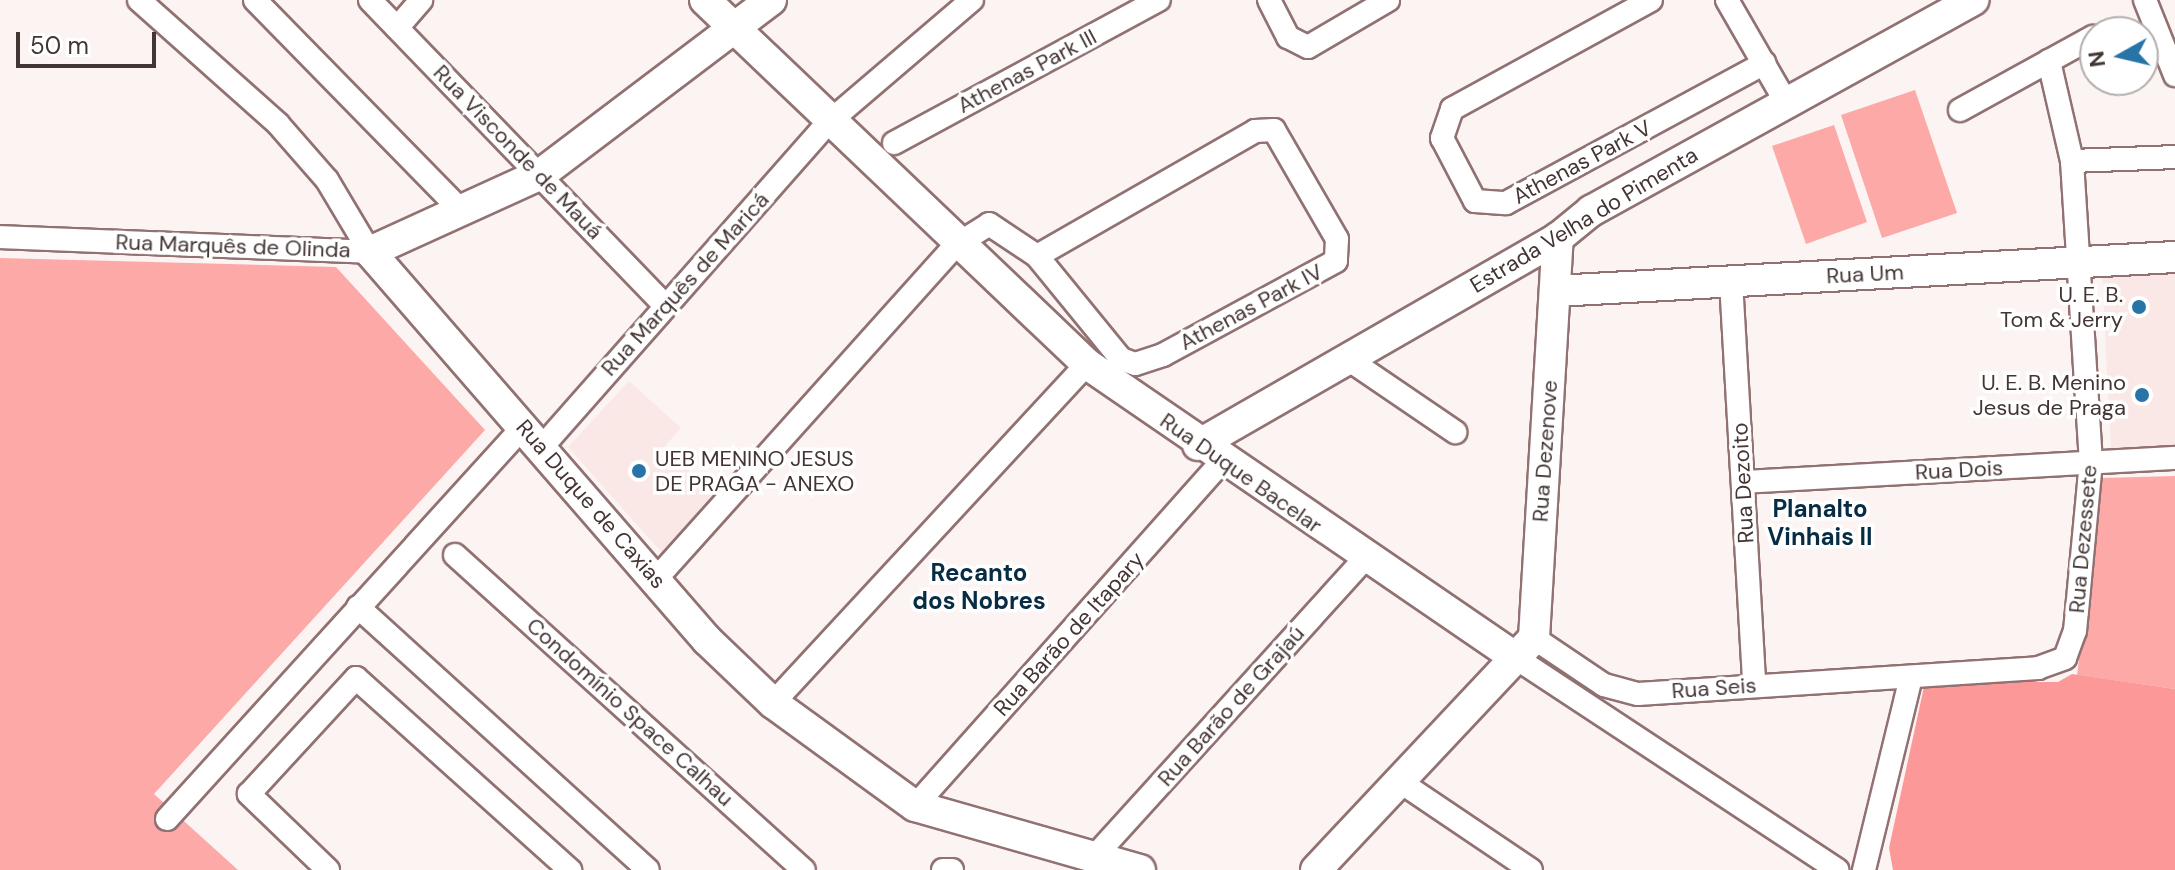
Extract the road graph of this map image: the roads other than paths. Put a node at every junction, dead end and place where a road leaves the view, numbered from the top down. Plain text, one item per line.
1 (139, 0) edge
2 (255, 0) edge
3 (370, 0) edge
4 (421, 0) edge
5 (705, 0) edge
6 (771, 0) edge
7 (972, 0) edge
8 (1159, 0) edge
9 (1269, 0) edge
10 (1388, 0) edge
11 (1651, 0) edge
12 (1727, 0) edge
13 (1974, 0) edge
14 (2145, 0) edge
15 (397, 28) junction
16 (736, 28) junction
17 (2079, 45) edge
18 (2049, 61) junction
19 (1765, 63) junction
20 (2175, 75) edge
21 (1786, 102) junction
22 (1960, 110) dead end
23 (829, 122) junction
24 (894, 143) dead end
25 (2175, 157) edge
26 (2072, 161) junction
27 (541, 174) junction
28 (461, 210) junction
29 (0, 237) edge
30 (1558, 238) junction
31 (956, 245) junction
32 (370, 252) junction
33 (1037, 256) junction
34 (2175, 257) edge
35 (2078, 262) junction
36 (1731, 281) junction
37 (1555, 291) junction
38 (665, 305) junction
39 (1348, 359) junction
40 (1087, 364) junction
41 (1455, 432) dead end
42 (533, 437) junction
43 (1210, 454) junction
44 (2175, 458) edge
45 (2091, 463) junction
46 (1743, 482) junction
47 (455, 555) dead end
48 (1365, 558) junction
49 (656, 579) junction
50 (358, 607) junction
51 (1525, 648) junction
52 (1911, 677) junction
53 (1754, 685) junction
54 (773, 703) junction
55 (1399, 781) junction
56 (915, 806) junction
57 (167, 819) dead end
58 (1096, 855) junction
59 (642, 868) edge
60 (328, 870) edge
61 (570, 870) edge
62 (804, 870) edge
63 (943, 870) edge
64 (952, 870) edge
65 (1140, 870) edge
66 (1316, 870) edge
67 (1531, 870) edge
68 (1837, 870) edge
69 (1864, 870) edge

1 - 32 street, Rua Duque de Caxias
2 - 28 street
3 - 15 street, Rua Visconde de Mauá
4 - 15 street
5 - 16 main road, Rua Duque Bacelar
6 - 16 main road, Rua Marquês de Olinda
7 - 23 street
8 - 24 street, Athenas Park III
9 - 10 street
11 - 19 street, Athenas Park V
12 - 19 street
13 - 21 main road, Estrada Velha do Pimenta
14 - 20 street
15 - 27 street, Rua Visconde de Mauá
16 - 23 main road, Rua Duque Bacelar
16 - 27 main road, Rua Marquês de Olinda
17 - 18 street
18 - 22 street
18 - 26 street, Rua Dezessete
19 - 21 street
21 - 30 main road, Estrada Velha do Pimenta
23 - 31 main road, Rua Duque Bacelar
23 - 38 street, Rua Marquês de Maricá
25 - 26 street
26 - 35 street, Rua Dezessete
27 - 28 main road, Rua Marquês de Olinda
27 - 38 street, Rua Visconde de Mauá
28 - 32 main road, Rua Marquês de Olinda
29 - 32 street, Rua Marquês de Olinda
30 - 37 main road, Rua Dezenove
30 - 39 main road, Estrada Velha do Pimenta
31 - 33 street, Athenas Park IV
31 - 40 main road, Rua Duque Bacelar
31 - 49 street
32 - 42 main road, Rua Duque de Caxias
33 - 33 street, Athenas Park IV
34 - 35 main road, Rua Um
35 - 36 main road, Rua Um
35 - 45 street, Rua Dezessete
36 - 37 main road, Rua Um
36 - 46 street, Rua Dezoito
37 - 51 main road, Rua Dezenove
38 - 42 street, Rua Marquês de Maricá
39 - 41 street
39 - 43 main road, Estrada Velha do Pimenta
40 - 43 main road, Rua Duque Bacelar
40 - 54 street
42 - 49 main road, Rua Duque de Caxias
42 - 50 street, Rua Marquês de Maricá
43 - 48 main road, Rua Duque Bacelar
43 - 56 street, Rua Barão de Itapary
44 - 45 street, Rua Dois
45 - 46 street, Rua Dois
45 - 52 street, Rua Dezessete
46 - 53 street, Rua Dezoito
47 - 62 street, Condomínio Space Calhau
48 - 51 main road, Rua Duque Bacelar
48 - 58 street, Rua Barão de Grajaú
49 - 54 main road, Rua Duque de Caxias
50 - 57 street, Rua Marquês de Maricá
50 - 59 street
51 - 53 street, Rua Seis
51 - 55 main road
51 - 68 street, Rua Duque Bacelar
52 - 53 street, Rua Seis
52 - 69 street
54 - 56 main road, Rua Duque de Caxias
55 - 66 main road
55 - 67 street
56 - 58 main road, Rua Duque de Caxias
58 - 65 main road, Rua Duque de Caxias
60 - 61 street
63 - 64 street

